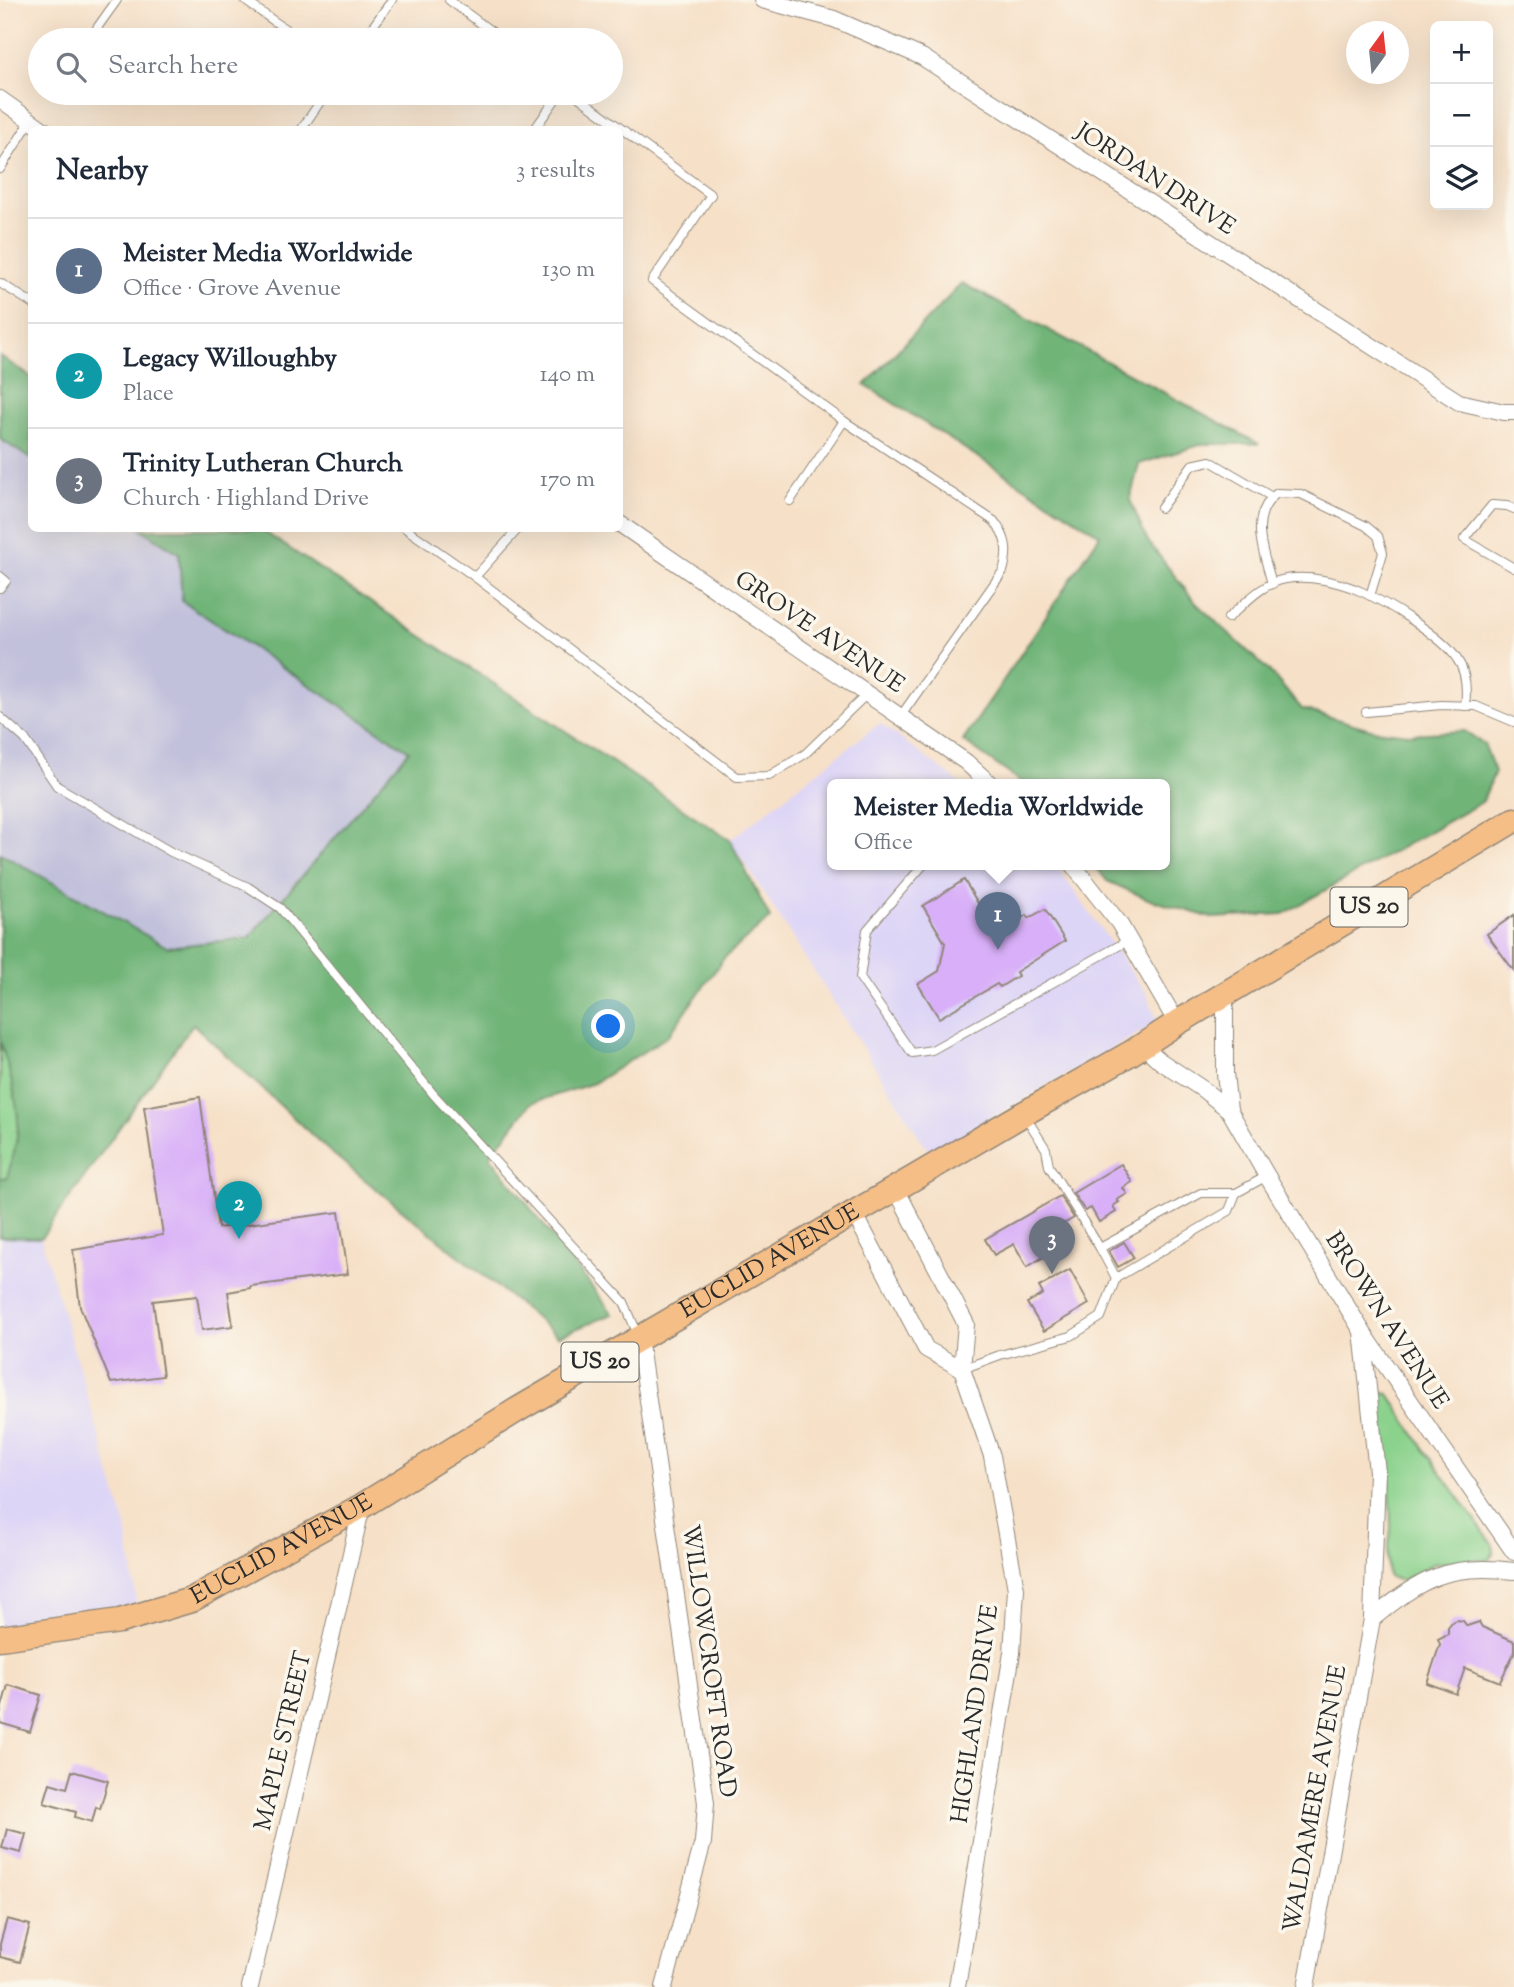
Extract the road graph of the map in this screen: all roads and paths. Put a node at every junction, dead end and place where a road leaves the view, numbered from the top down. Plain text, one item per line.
1 (117, 0) edge
2 (244, 0) edge
3 (392, 0) edge
4 (449, 0) edge
5 (762, 0) edge
6 (97, 28) dead end
7 (284, 28) edge
8 (372, 28) edge
9 (487, 28) edge
10 (0, 99) edge
11 (318, 105) edge
12 (552, 105) edge
13 (589, 105) edge
14 (38, 125) edge
15 (304, 126) edge
16 (537, 126) edge
17 (618, 126) edge
18 (623, 130) edge
19 (28, 137) edge
20 (0, 169) edge
21 (0, 283) edge
22 (28, 300) edge
23 (1514, 412) edge
24 (845, 421) junction
25 (1272, 497) junction
26 (790, 501) dead end
27 (1161, 508) dead end
28 (1514, 509) edge
29 (623, 526) edge
30 (411, 532) edge
31 (515, 532) edge
32 (1514, 568) edge
33 (0, 576) edge
34 (475, 577) junction
35 (1272, 584) junction
36 (0, 588) edge
37 (1370, 596) junction
38 (1228, 618) dead end
39 (867, 694) junction
40 (1465, 706) junction
41 (1366, 712) dead end
42 (0, 717) edge
43 (900, 717) junction
44 (1514, 722) edge
45 (984, 779) edge
46 (1514, 820) edge
47 (919, 870) edge
48 (1077, 870) edge
49 (1129, 940) junction
50 (1225, 994) junction
51 (1177, 1023) junction
52 (1143, 1045) junction
53 (1229, 1110) junction
54 (1023, 1114) junction
55 (1267, 1176) junction
56 (896, 1189) junction
57 (1237, 1193) junction
58 (854, 1213) junction
59 (1100, 1248) junction
60 (1116, 1278) junction
61 (1362, 1331) junction
62 (639, 1338) junction
63 (962, 1369) junction
64 (362, 1506) junction
65 (1514, 1552) edge
66 (1514, 1571) edge
67 (1372, 1619) junction
68 (0, 1638) edge
69 (250, 1987) edge
70 (664, 1987) edge
71 (957, 1987) edge
72 (1306, 1987) edge

1 - 6 lane
2 - 7 lane
3 - 8 lane
4 - 9 lane
5 - 23 street, JORDAN DRIVE
10 - 14 street
11 - 15 lane
12 - 16 lane
13 - 17 lane
18 - 24 lane
19 - 20 lane
21 - 22 lane
24 - 26 lane
24 - 43 lane
25 - 27 lane
25 - 35 lane
25 - 37 lane
28 - 32 lane
29 - 39 street, GROVE AVENUE
30 - 34 lane
31 - 34 lane
33 - 36 lane
34 - 39 lane
35 - 37 lane
35 - 38 lane
37 - 40 lane
39 - 43 street, GROVE AVENUE
40 - 41 lane
40 - 44 lane
42 - 62 lane
43 - 45 street, GROVE AVENUE
46 - 50 main road, EUCLID AVENUE / US 20
47 - 49 lane
48 - 49 street
49 - 51 street
50 - 51 main road, EUCLID AVENUE / US 20
50 - 53 street, BROWN AVENUE
51 - 52 main road, EUCLID AVENUE / US 20
52 - 53 street, BROWN AVENUE
52 - 54 main road, EUCLID AVENUE / US 20
53 - 55 street, BROWN AVENUE
54 - 56 main road, EUCLID AVENUE / US 20
54 - 59 lane
55 - 57 lane
55 - 61 street, BROWN AVENUE
56 - 58 main road, EUCLID AVENUE / US 20
56 - 63 street, HIGHLAND DRIVE
57 - 59 lane
57 - 60 lane
58 - 62 main road, EUCLID AVENUE / US 20
58 - 63 street
59 - 60 lane
60 - 63 lane
61 - 65 street, BROWN AVENUE
61 - 67 street, WALDAMERE AVENUE
62 - 64 main road, EUCLID AVENUE / US 20
62 - 70 street, WILLOWCROFT ROAD
63 - 71 street, HIGHLAND DRIVE
64 - 68 main road, EUCLID AVENUE / US 20
64 - 69 street, MAPLE STREET
66 - 67 street
67 - 72 street, WALDAMERE AVENUE

